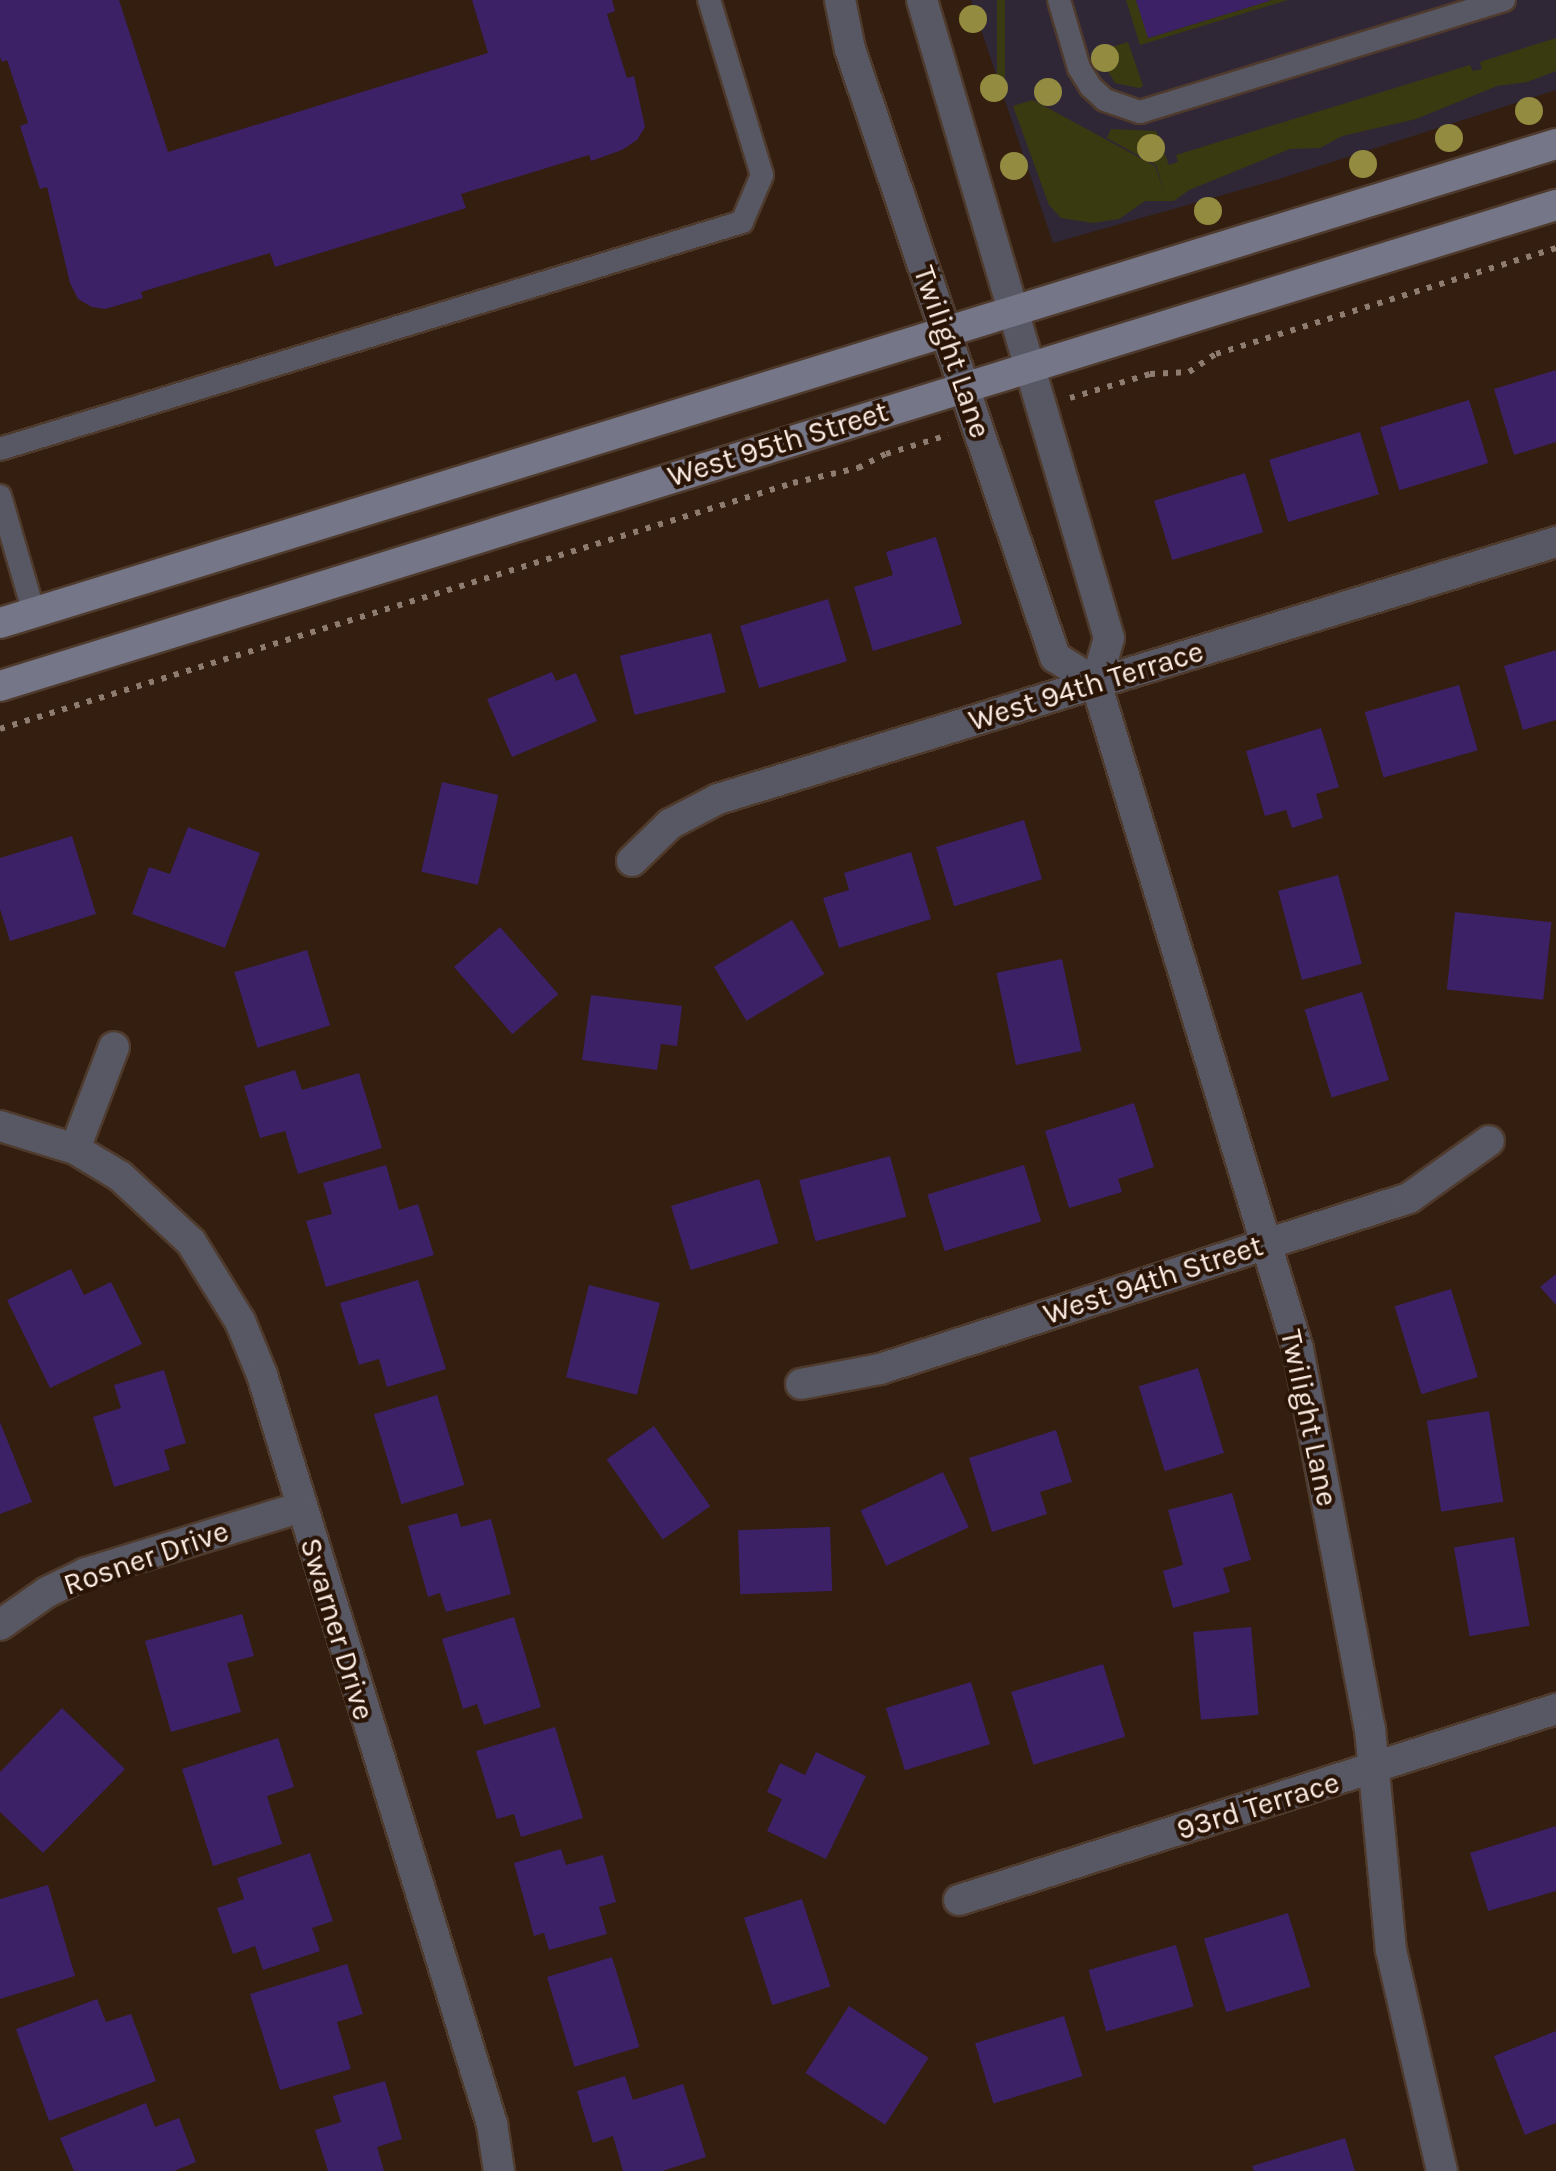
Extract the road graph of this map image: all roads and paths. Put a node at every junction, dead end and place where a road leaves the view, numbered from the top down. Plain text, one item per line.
1 (709, 0) edge
2 (840, 0) edge
3 (922, 0) edge
4 (1059, 0) edge
5 (1504, 0) edge
6 (1556, 144) edge
7 (1556, 205) edge
8 (1556, 248) edge
9 (1014, 311) junction
10 (946, 332) junction
11 (1030, 366) junction
12 (964, 386) junction
13 (1042, 406) junction
14 (977, 426) junction
15 (0, 448) edge
16 (0, 496) edge
17 (1556, 542) edge
18 (34, 613) junction
19 (0, 623) edge
20 (1096, 683) junction
21 (0, 686) edge
22 (0, 729) edge
23 (632, 861) dead end
24 (114, 1047) dead end
25 (0, 1126) edge
26 (1489, 1142) dead end
27 (75, 1149) junction
28 (1266, 1244) junction
29 (802, 1384) dead end
30 (300, 1508) junction
31 (0, 1625) edge
32 (1556, 1709) edge
33 (1374, 1770) junction
34 (959, 1900) dead end
35 (500, 2171) edge
36 (1442, 2171) edge

1 - 15 lane
2 - 10 street, Twilight Lane
3 - 9 street
4 - 5 lane
6 - 9 main road, West 95th Street
7 - 11 main road, West 95th Street
8 - 13 path
9 - 10 main road, West 95th Street
9 - 11 street
10 - 12 street, Twilight Lane
10 - 18 main road, West 95th Street
11 - 12 main road, West 95th Street
11 - 13 street
12 - 14 street, Twilight Lane
12 - 21 main road, West 95th Street
13 - 20 street
14 - 20 street, Twilight Lane
14 - 22 path
16 - 18 lane
17 - 20 street, West 94th Terrace
18 - 19 main road, West 95th Street
20 - 23 street, West 94th Terrace
20 - 28 street, Twilight Lane
24 - 27 street
25 - 27 street, Swarner Drive
26 - 28 street, West 94th Street
27 - 30 street, Swarner Drive
28 - 29 street, West 94th Street
28 - 33 street, Twilight Lane
30 - 31 street, Rosner Drive
30 - 35 street, Swarner Drive
32 - 33 street, 93rd Terrace
33 - 34 street, 93rd Terrace
33 - 36 street, Twilight Lane

